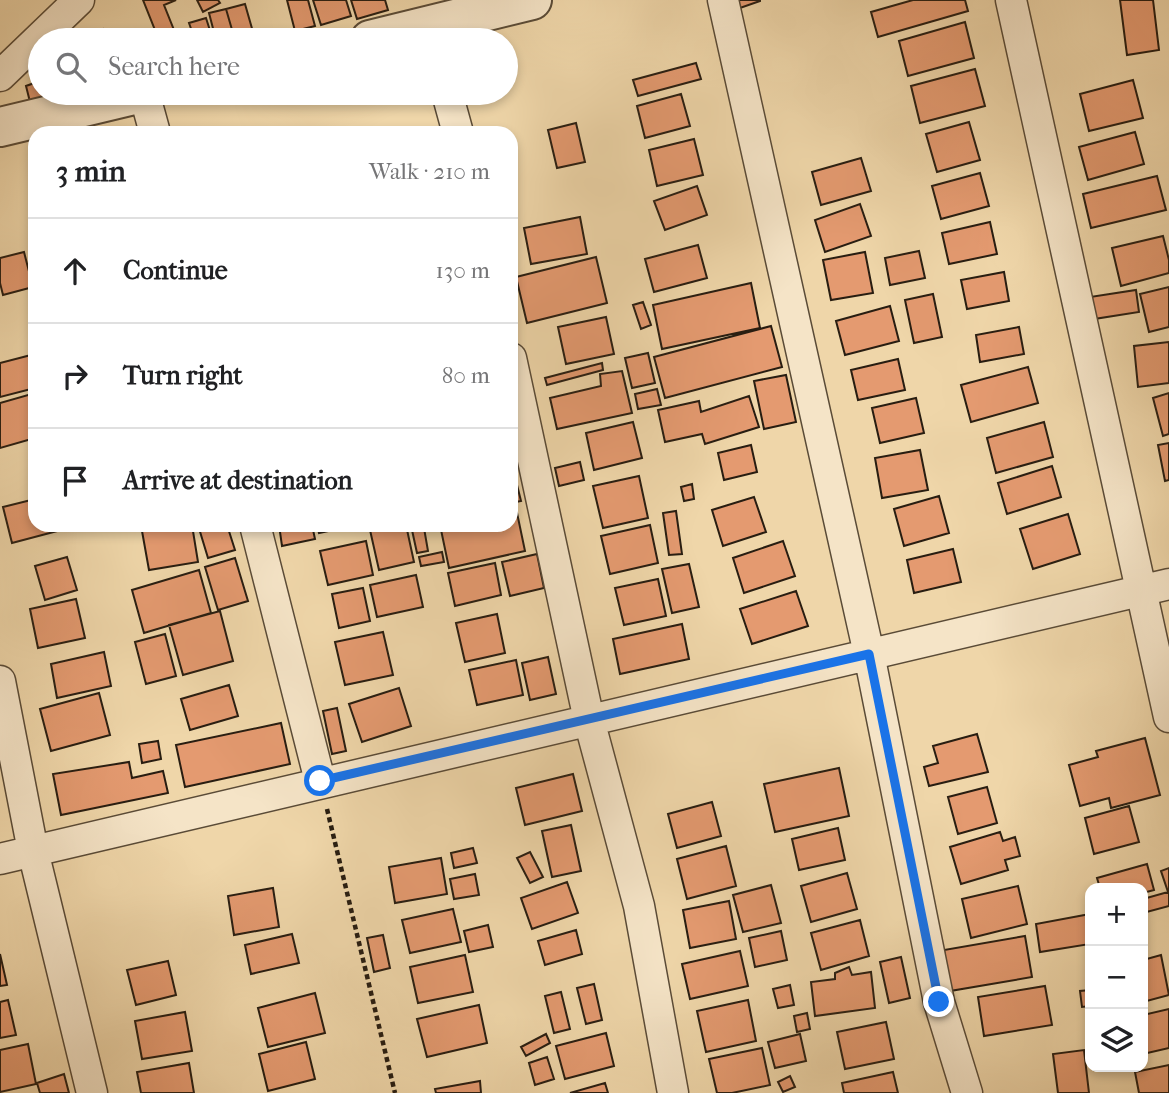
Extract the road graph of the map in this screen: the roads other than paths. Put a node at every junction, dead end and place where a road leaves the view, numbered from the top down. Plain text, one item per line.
1 (79, 0) edge
2 (532, 0) edge
3 (723, 0) edge
4 (1011, 0) edge
5 (50, 28) edge
6 (449, 28) edge
7 (28, 49) edge
8 (0, 76) edge
9 (93, 105) edge
10 (147, 105) edge
11 (450, 105) edge
12 (153, 126) edge
13 (456, 126) edge
14 (0, 127) edge
15 (518, 390) edge
16 (257, 532) edge
17 (1156, 587) edge
18 (869, 654) junction
19 (0, 681) edge
20 (1169, 717) edge
21 (589, 720) junction
22 (320, 781) junction
23 (33, 851) junction
24 (0, 859) edge
25 (92, 1093) edge
26 (673, 1093) edge
27 (967, 1093) edge

1 - 5 street
2 - 6 street
3 - 18 street
4 - 17 street
7 - 8 street
9 - 14 street
10 - 12 street
11 - 13 street
15 - 21 street
16 - 22 street
17 - 18 street
17 - 20 street
18 - 21 street
18 - 27 street
19 - 23 street
21 - 22 street
21 - 26 street
22 - 23 street
23 - 24 street
23 - 25 street

